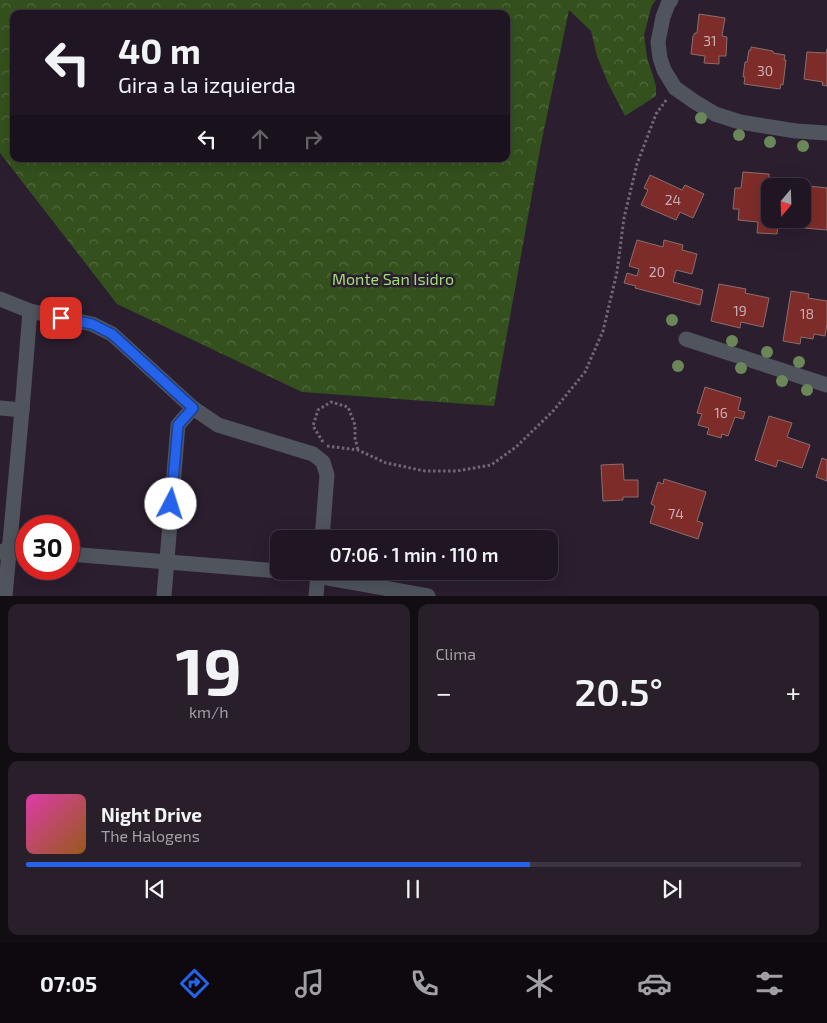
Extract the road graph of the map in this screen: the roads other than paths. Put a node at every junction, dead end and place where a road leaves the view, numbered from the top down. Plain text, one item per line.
1 (671, 0) edge
2 (827, 133) edge
3 (0, 299) edge
4 (30, 311) junction
5 (686, 339) dead end
6 (827, 386) edge
7 (0, 408) edge
8 (193, 408) junction
9 (22, 410) junction
10 (323, 530) edge
11 (4, 551) edge
12 (80, 555) edge
13 (166, 562) junction
14 (270, 570) edge
15 (317, 580) edge
16 (339, 580) edge
17 (5, 596) edge
18 (164, 596) edge
19 (316, 596) edge
20 (428, 596) edge

1 - 2 street
3 - 4 street
4 - 8 street
4 - 9 street
5 - 6 street
7 - 9 street
8 - 10 street
8 - 13 street
9 - 11 street
11 - 17 street
12 - 13 street
13 - 14 street
13 - 18 street
15 - 19 street
16 - 20 street

